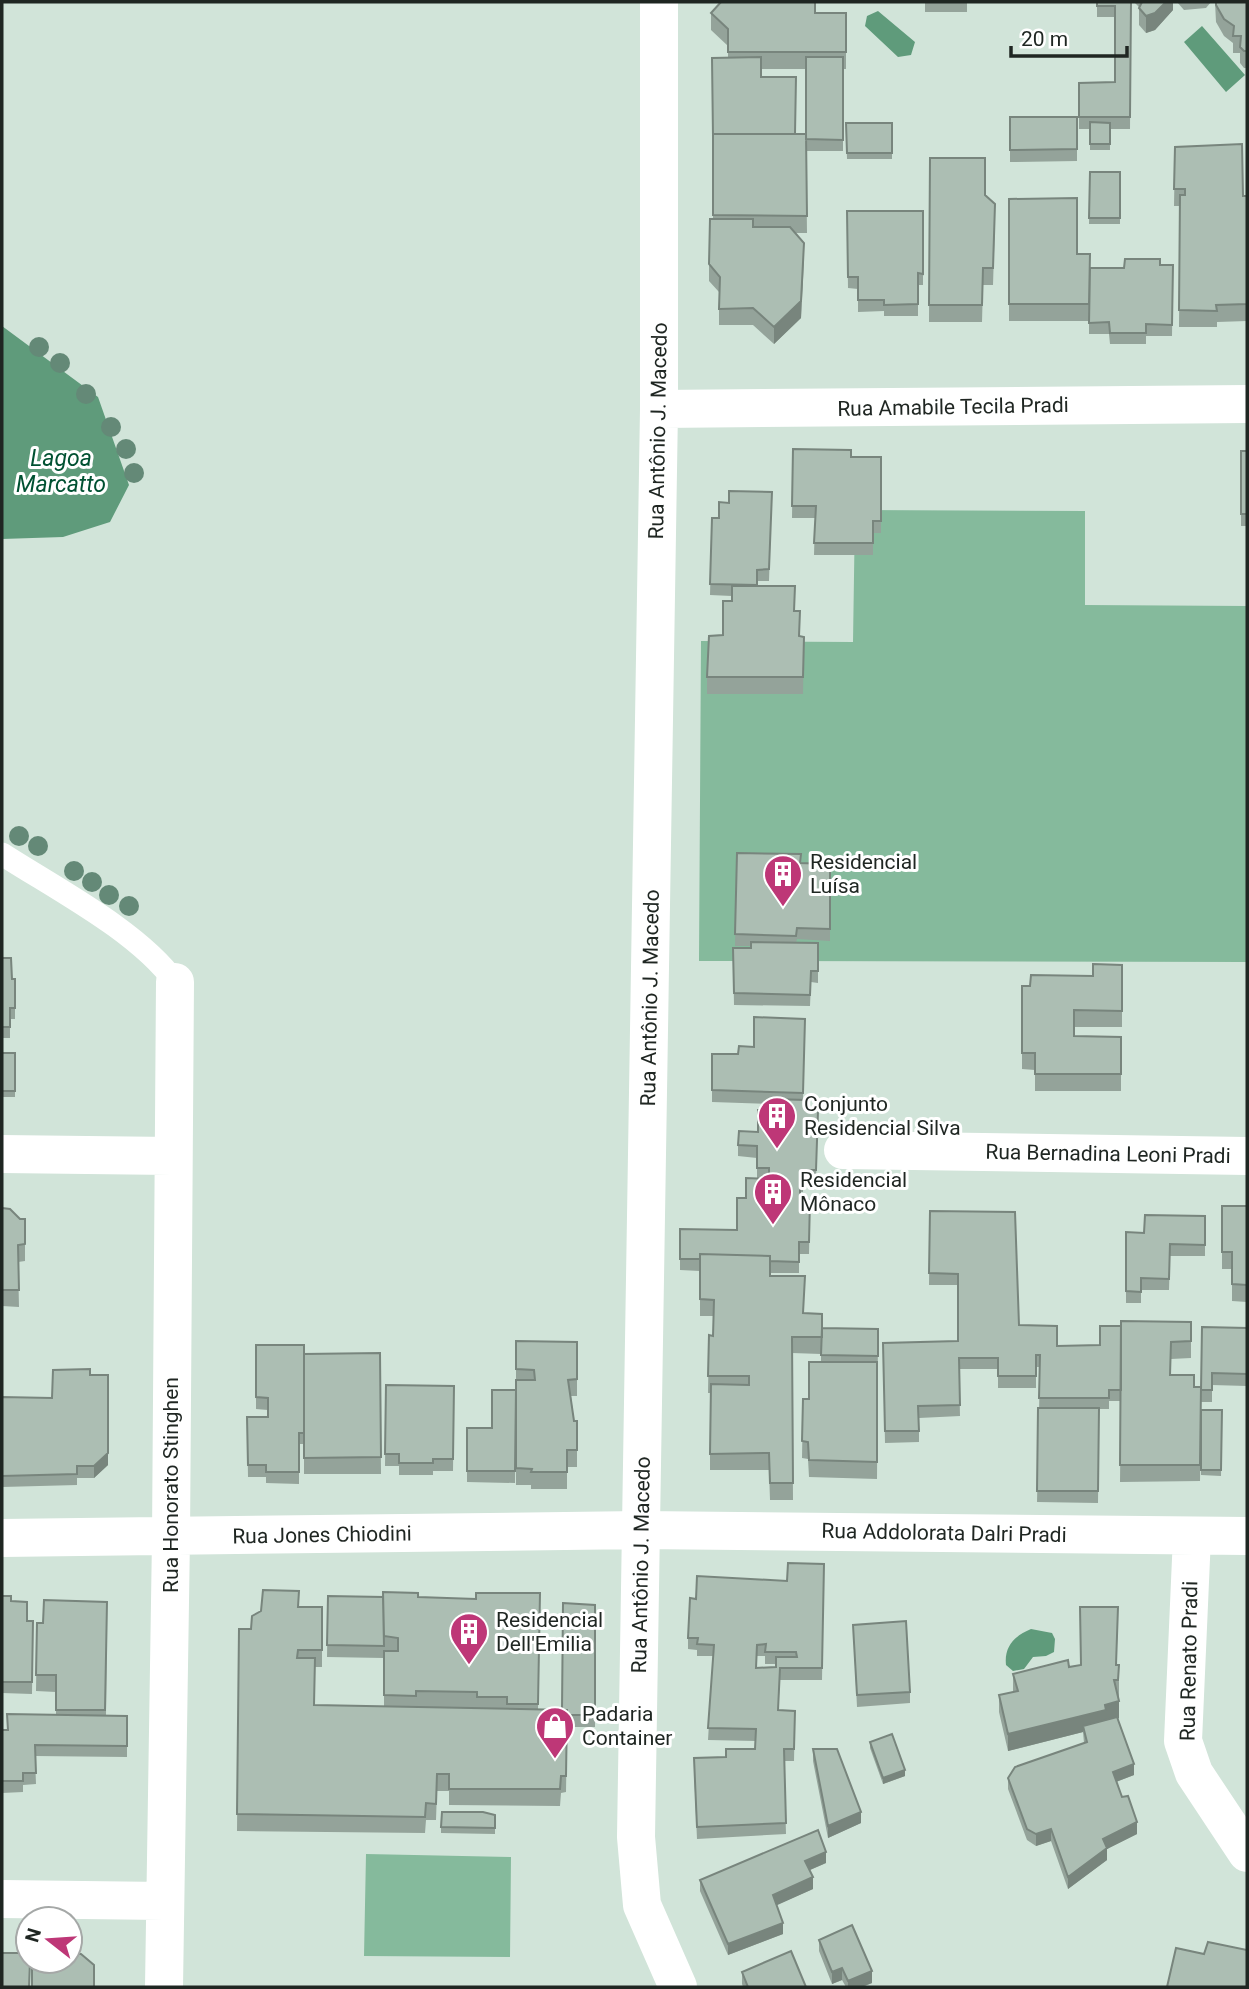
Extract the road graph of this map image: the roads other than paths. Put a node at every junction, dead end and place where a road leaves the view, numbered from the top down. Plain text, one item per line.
1 (659, 2) edge
2 (1247, 404) edge
3 (659, 409) junction
4 (2, 854) edge
5 (175, 982) joint
6 (843, 1150) dead end
7 (2, 1154) edge
8 (173, 1156) junction
9 (1247, 1156) edge
10 (642, 1530) junction
11 (1192, 1536) junction
12 (1247, 1536) edge
13 (2, 1538) edge
14 (171, 1538) junction
15 (1247, 1853) edge
16 (2, 1899) edge
17 (164, 1901) junction
18 (164, 1987) edge
19 (678, 1987) edge

1 - 3 street, Rua Antônio J. Macedo
2 - 3 street, Rua Amabile Tecila Pradi
3 - 10 street, Rua Antônio J. Macedo
4 - 5 lane
5 - 8 street, Rua Honorato Stinghen
6 - 9 street, Rua Bernadina Leoni Pradi
7 - 8 street
8 - 14 street, Rua Honorato Stinghen
10 - 11 street, Rua Addolorata Dalri Pradi
10 - 14 street, Rua Jones Chiodini
10 - 19 street, Rua Antônio J. Macedo
11 - 12 street, Rua Addolorata Dalri Pradi
11 - 15 street, Rua Renato Pradi
13 - 14 street, Rua Jones Chiodini
14 - 17 street, Rua Honorato Stinghen
16 - 17 street
17 - 18 street, Rua Honorato Stinghen

